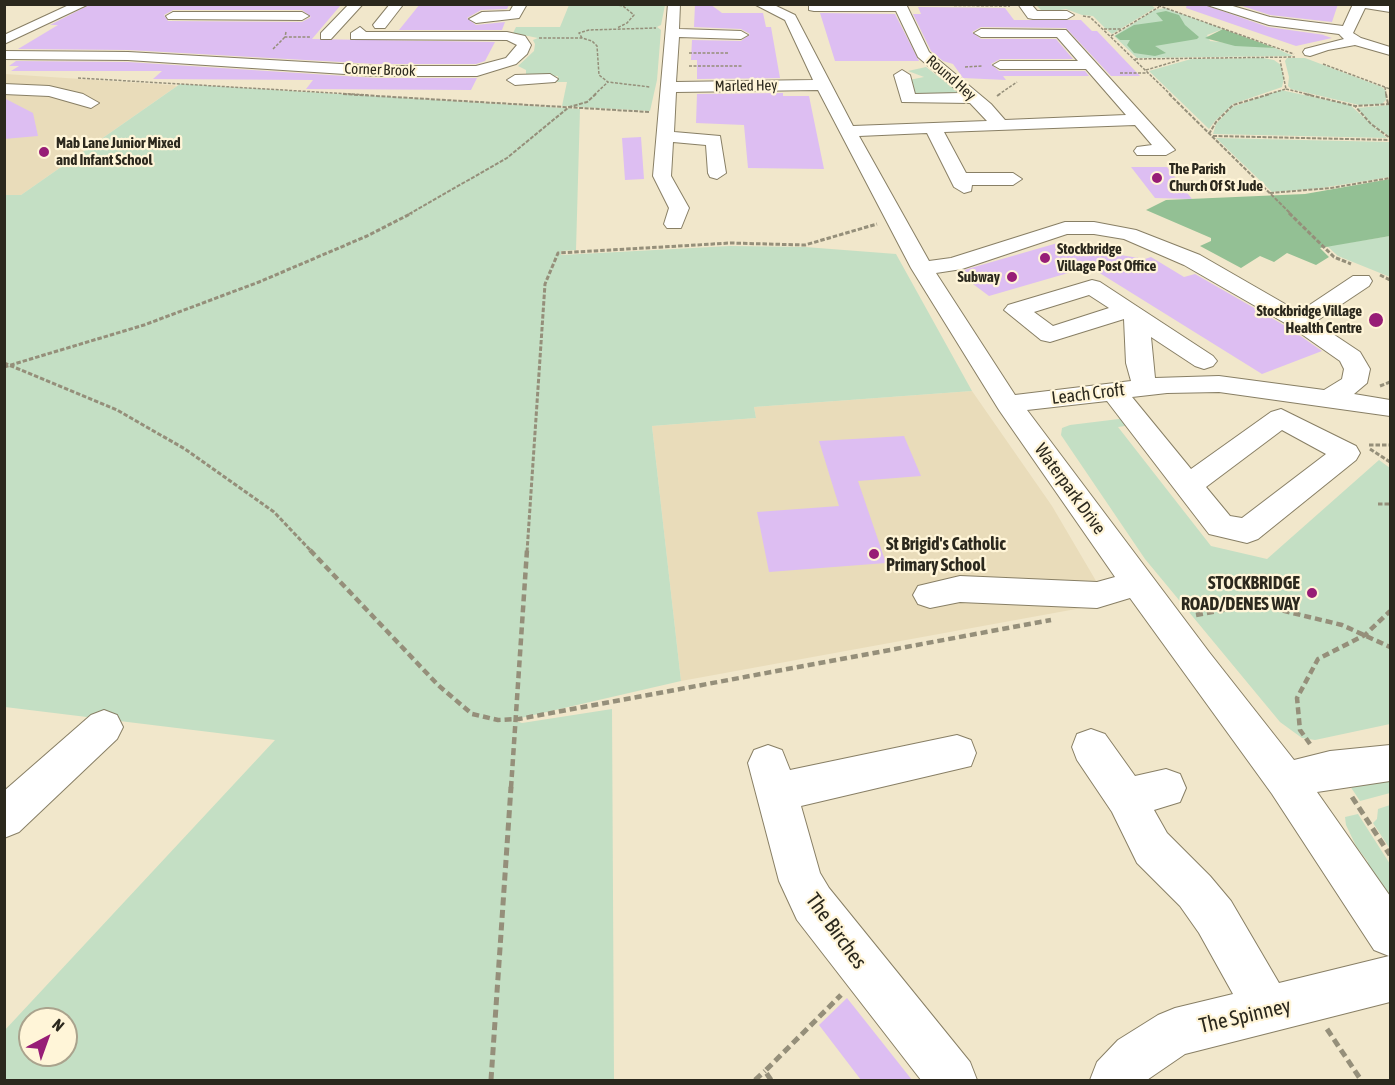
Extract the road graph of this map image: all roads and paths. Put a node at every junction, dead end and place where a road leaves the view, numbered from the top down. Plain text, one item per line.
1 (83, 4) edge
2 (188, 4) edge
3 (357, 4) edge
4 (521, 4) edge
5 (610, 4) edge
6 (674, 4) edge
7 (1101, 4) edge
8 (1210, 4) edge
9 (1360, 4) edge
10 (624, 5) edge
11 (1025, 5) edge
12 (1154, 5) edge
13 (768, 6) edge
14 (814, 7) dead end
15 (901, 7) junction
16 (1160, 7) junction
17 (1247, 8) edge
18 (793, 10) edge
19 (1069, 14) joint
20 (388, 15) edge
21 (302, 16) dead end
22 (347, 16) junction
23 (467, 20) edge
24 (1104, 29) junction
25 (1123, 29) junction
26 (614, 30) junction
27 (673, 30) junction
28 (4, 31) edge
29 (360, 31) dead end
30 (23, 32) junction
31 (981, 33) dead end
32 (326, 36) dead end
33 (1112, 36) junction
34 (1352, 36) junction
35 (582, 38) junction
36 (72, 39) dead end
37 (520, 39) junction
38 (4, 40) edge
39 (145, 44) dead end
40 (1390, 51) edge
41 (4, 55) edge
42 (48, 55) junction
43 (128, 56) junction
44 (1314, 57) joint
45 (1187, 58) junction
46 (742, 59) junction
47 (1134, 59) junction
48 (1279, 59) junction
49 (670, 60) junction
50 (1092, 65) junction
51 (501, 66) junction
52 (998, 69) joint
53 (1146, 70) junction
54 (920, 76) dead end
55 (77, 78) dead end
56 (471, 80) dead end
57 (515, 80) junction
58 (550, 80) dead end
59 (608, 82) junction
60 (823, 85) junction
61 (668, 87) junction
62 (1385, 87) junction
63 (4, 89) edge
64 (1286, 89) junction
65 (1390, 89) edge
66 (976, 100) junction
67 (91, 104) dead end
68 (1389, 104) edge
69 (1355, 106) junction
70 (569, 107) junction
71 (668, 112) junction
72 (1140, 120) junction
73 (1000, 125) junction
74 (934, 129) junction
75 (847, 131) junction
76 (1210, 135) junction
77 (664, 136) junction
78 (1390, 139) edge
79 (1143, 151) dead end
80 (717, 173) dead end
81 (1390, 178) edge
82 (1013, 180) dead end
83 (1270, 193) junction
84 (895, 218) junction
85 (674, 224) dead end
86 (922, 268) junction
87 (1362, 272) junction
88 (1390, 280) edge
89 (1299, 321) junction
90 (1204, 362) dead end
91 (4, 365) edge
92 (12, 365) junction
93 (1157, 386) junction
94 (1113, 391) junction
95 (1329, 399) junction
96 (1008, 404) junction
97 (1390, 408) edge
98 (1390, 445) edge
99 (1365, 446) dead end
100 (1189, 485) junction
101 (1378, 504) dead end
102 (1390, 504) edge
103 (1138, 583) junction
104 (930, 595) dead end
105 (1159, 611) junction
106 (1390, 611) edge
107 (1058, 619) dead end
108 (1365, 635) junction
109 (1390, 647) edge
110 (515, 719) junction
111 (104, 728) dead end
112 (1092, 747) dead end
113 (957, 753) dead end
114 (1390, 763) edge
115 (1330, 770) junction
116 (1286, 781) junction
117 (1166, 788) dead end
118 (1126, 798) junction
119 (4, 818) edge
120 (1390, 855) edge
121 (1390, 934) edge
122 (865, 972) junction
123 (1390, 979) edge
124 (1288, 1005) junction
125 (765, 1071) junction
126 (491, 1080) edge
127 (755, 1080) edge
128 (771, 1080) edge
129 (952, 1080) edge
130 (1115, 1080) edge
131 (1361, 1080) edge

1 - 30 street
2 - 21 street
3 - 22 street
4 - 23 street
5 - 10 path
6 - 27 street
7 - 12 path
8 - 17 street
9 - 34 street
10 - 26 path
11 - 15 path
11 - 19 street
12 - 16 path
13 - 18 street, Waterpark Drive
14 - 15 street
15 - 66 street, Round Hey
16 - 25 path
16 - 48 path
17 - 34 street
18 - 60 street, Waterpark Drive
19 - 24 path
20 - 22 street
22 - 32 street
23 - 29 street, Corner Brook
23 - 37 street, Corner Brook
24 - 25 path
24 - 33 path
25 - 33 path
26 - 27 path
26 - 35 path
27 - 46 street, Marled Hey
27 - 49 street
28 - 30 street
30 - 38 street
31 - 50 street
33 - 47 path
34 - 40 street
34 - 44 street
35 - 37 path
35 - 59 path
36 - 42 street
37 - 51 street
39 - 43 street
41 - 42 street, Corner Brook
42 - 43 street, Corner Brook
43 - 51 street, Corner Brook
44 - 62 path
45 - 47 path
45 - 48 path
45 - 53 path
46 - 49 path
46 - 49 path
47 - 53 path
48 - 64 path
49 - 61 street
50 - 52 street
50 - 72 street
51 - 57 street
52 - 66 path
53 - 76 path
54 - 66 street
55 - 70 path
56 - 57 street
57 - 58 street
59 - 61 path
59 - 70 path
60 - 61 street, Marled Hey
60 - 75 street, Waterpark Drive
61 - 71 street
62 - 65 path
62 - 68 path
63 - 67 street
64 - 69 path
64 - 76 path
66 - 73 street, Round Hey
68 - 69 path
69 - 78 path
70 - 71 path
70 - 92 path
71 - 77 street
72 - 73 street, Round Hey
72 - 79 street
73 - 74 street, Round Hey
74 - 75 street, Round Hey
74 - 82 street
75 - 84 street, Waterpark Drive
76 - 78 path
76 - 83 path
77 - 80 street
77 - 85 street
81 - 83 path
83 - 87 path
84 - 86 street, Waterpark Drive
84 - 110 path
86 - 89 street
86 - 96 street, Waterpark Drive
87 - 88 path
87 - 89 street
89 - 95 street
90 - 93 street
91 - 92 path
92 - 110 path
93 - 94 street, Leach Croft
93 - 95 street, Leach Croft
94 - 96 street, Leach Croft
94 - 100 street
95 - 97 street, Leach Croft
96 - 103 street, Waterpark Drive
98 - 99 path
100 - 100 street
101 - 102 path
103 - 104 street
103 - 105 street, Waterpark Drive
105 - 108 path
105 - 116 street, Waterpark Drive
106 - 108 path
107 - 110 path
108 - 109 path
108 - 115 path
110 - 126 path
111 - 119 street
112 - 118 street
113 - 122 street, The Birches
114 - 115 street
115 - 116 street
115 - 120 path
116 - 121 street, Waterpark Drive
117 - 118 street
118 - 124 street
122 - 125 path
122 - 129 street, The Birches
123 - 124 street, The Spinney
124 - 130 street, The Spinney
124 - 131 path
125 - 127 path
125 - 128 path

